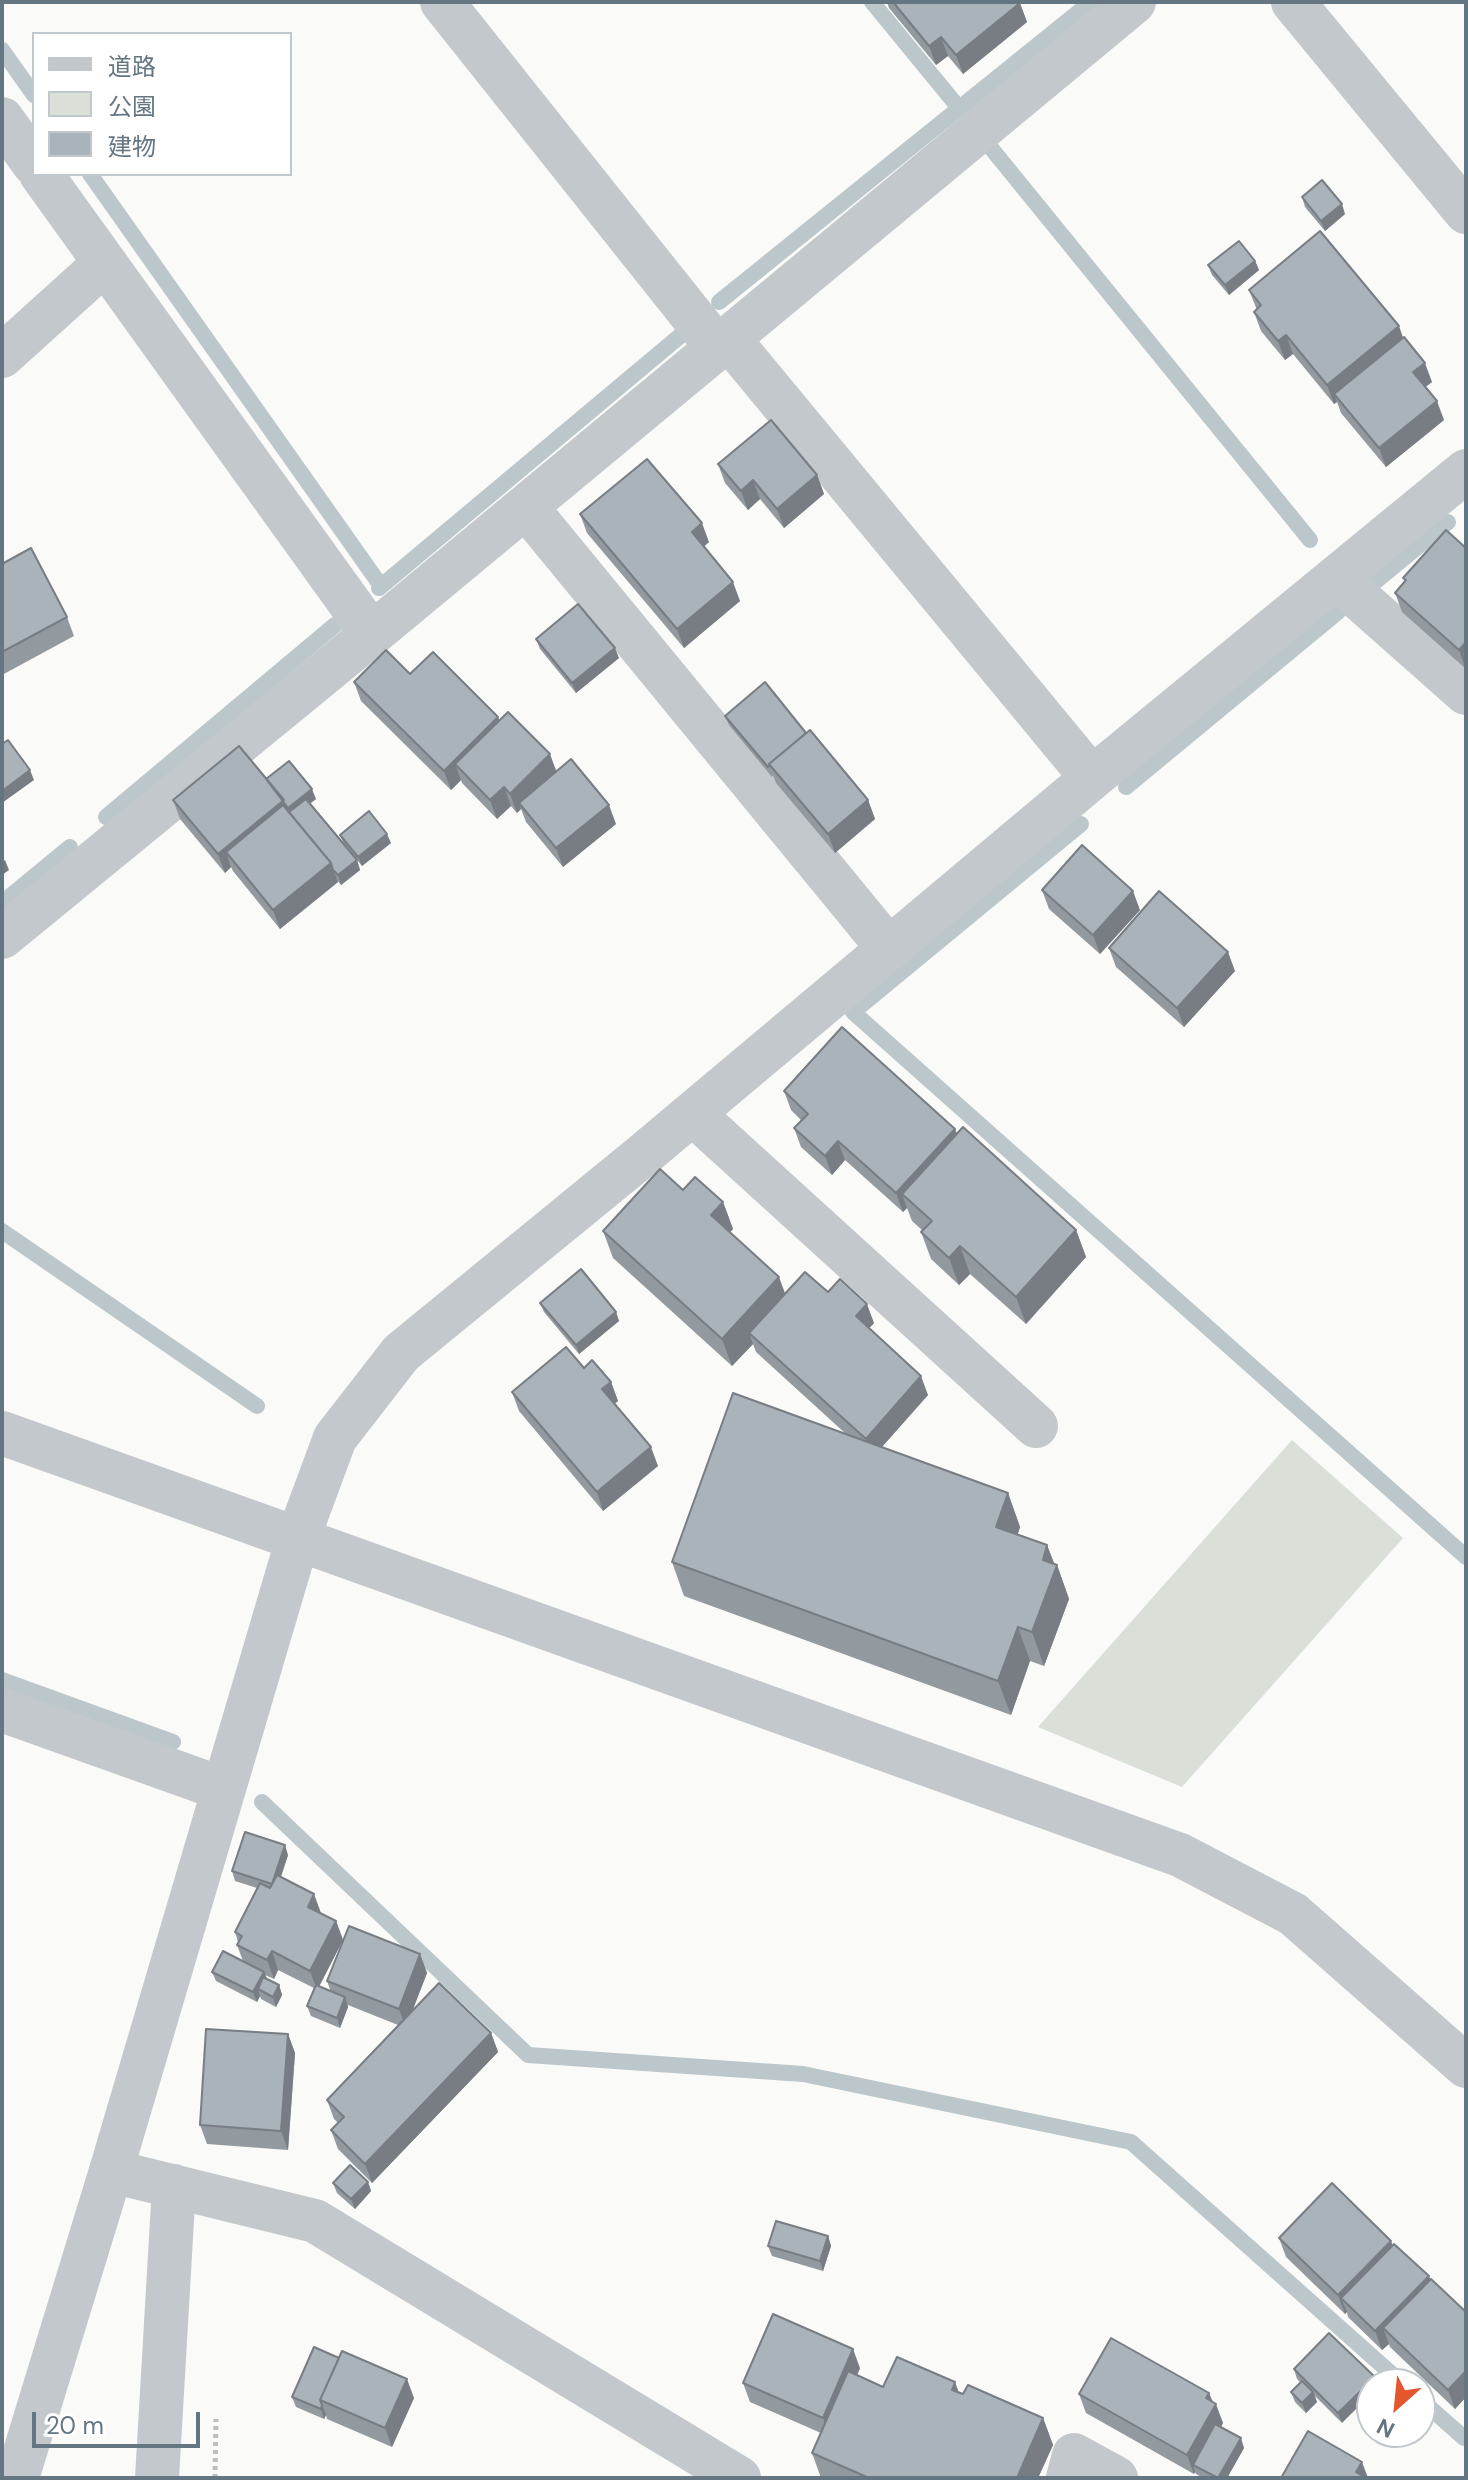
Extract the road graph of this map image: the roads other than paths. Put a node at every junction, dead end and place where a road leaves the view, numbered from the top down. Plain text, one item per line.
1 (442, 2) edge
2 (1134, 2) edge
3 (1293, 2) edge
4 (2, 119) edge
5 (32, 161) edge
6 (42, 176) edge
7 (1466, 212) edge
8 (105, 263) junction
9 (722, 343) junction
10 (2, 356) edge
11 (1466, 472) edge
12 (526, 507) junction
13 (1336, 578) junction
14 (372, 634) junction
15 (1466, 693) edge
16 (1092, 778) junction
17 (2, 937) edge
18 (889, 949) junction
19 (693, 1114) junction
20 (1036, 1426) dead end
21 (2, 1433) edge
22 (298, 1538) junction
23 (2, 1710) edge
24 (223, 1789) junction
25 (1466, 2066) edge
26 (111, 2171) junction
27 (174, 2186) junction
28 (17, 2478) edge
29 (157, 2478) edge
30 (739, 2478) edge
31 (1068, 2478) edge
32 (1116, 2478) edge

1 - 9 street
2 - 9 street
3 - 7 street
4 - 5 street
6 - 8 street
8 - 10 street
8 - 14 street
9 - 12 street
9 - 16 street
11 - 13 street
12 - 14 street
12 - 18 street
13 - 15 street
13 - 16 street
14 - 17 street
16 - 18 street
18 - 19 street
19 - 20 street
19 - 22 street
21 - 22 street
22 - 24 street
22 - 25 street
23 - 24 street
24 - 26 street
26 - 27 street
26 - 28 street
27 - 29 street
27 - 30 street
31 - 32 street

